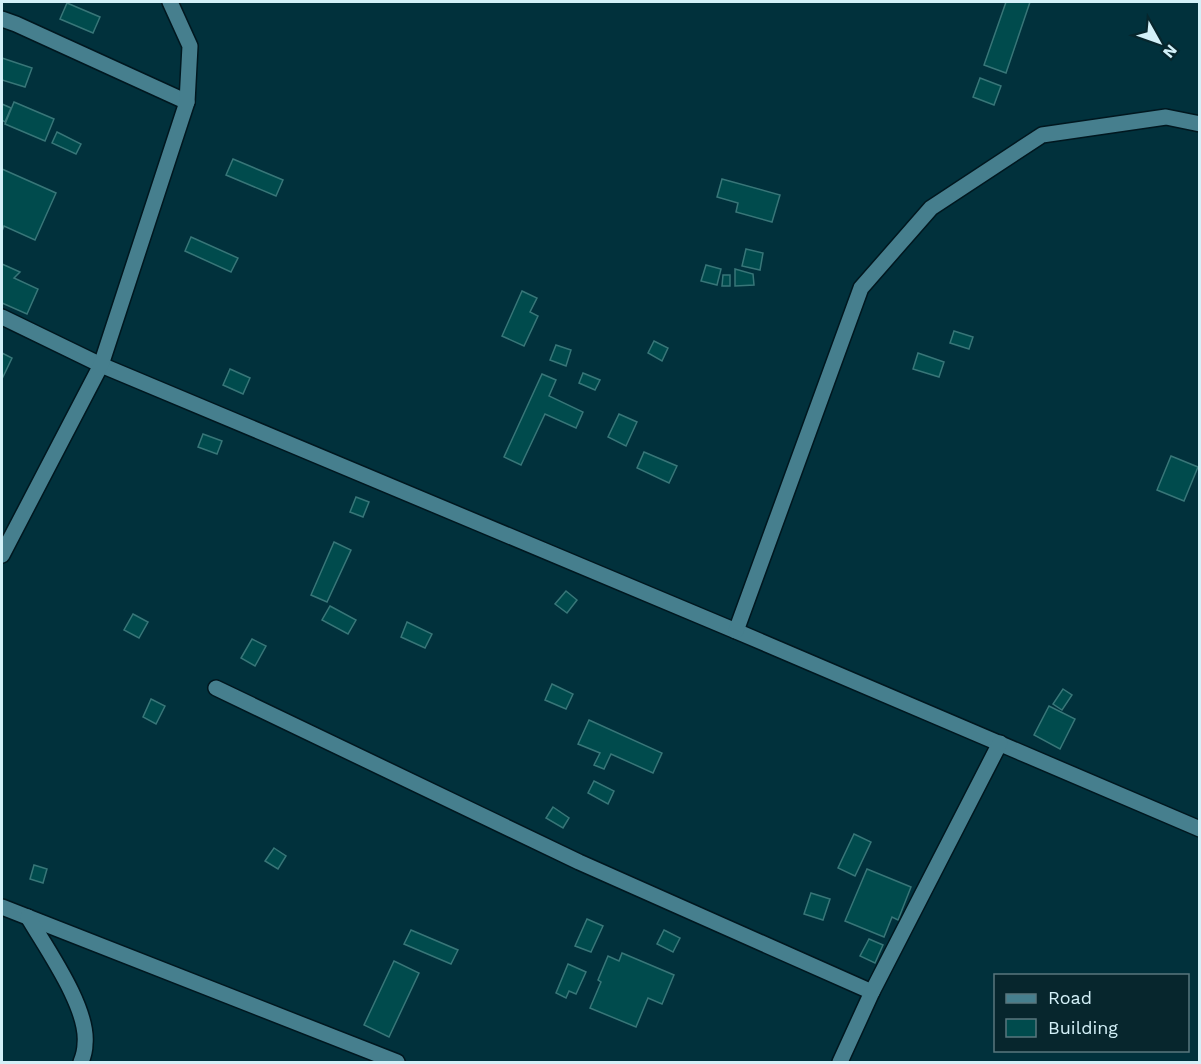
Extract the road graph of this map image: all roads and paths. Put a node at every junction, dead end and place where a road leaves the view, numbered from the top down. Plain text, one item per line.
1 (170, 2) edge
2 (2, 19) edge
3 (187, 102) junction
4 (1200, 124) edge
5 (2, 317) edge
6 (101, 364) junction
7 (2, 555) edge
8 (736, 631) junction
9 (216, 687) dead end
10 (1000, 743) junction
11 (1200, 829) edge
12 (2, 907) edge
13 (28, 917) junction
14 (872, 992) junction
15 (81, 1062) edge
16 (392, 1062) edge
17 (840, 1062) edge

1 - 3 street
2 - 3 street
3 - 6 street
4 - 8 street
5 - 6 street
6 - 7 street
6 - 8 street
8 - 10 street
9 - 14 street
10 - 11 street
10 - 14 street
12 - 13 street
13 - 15 street
13 - 16 street
14 - 17 street

